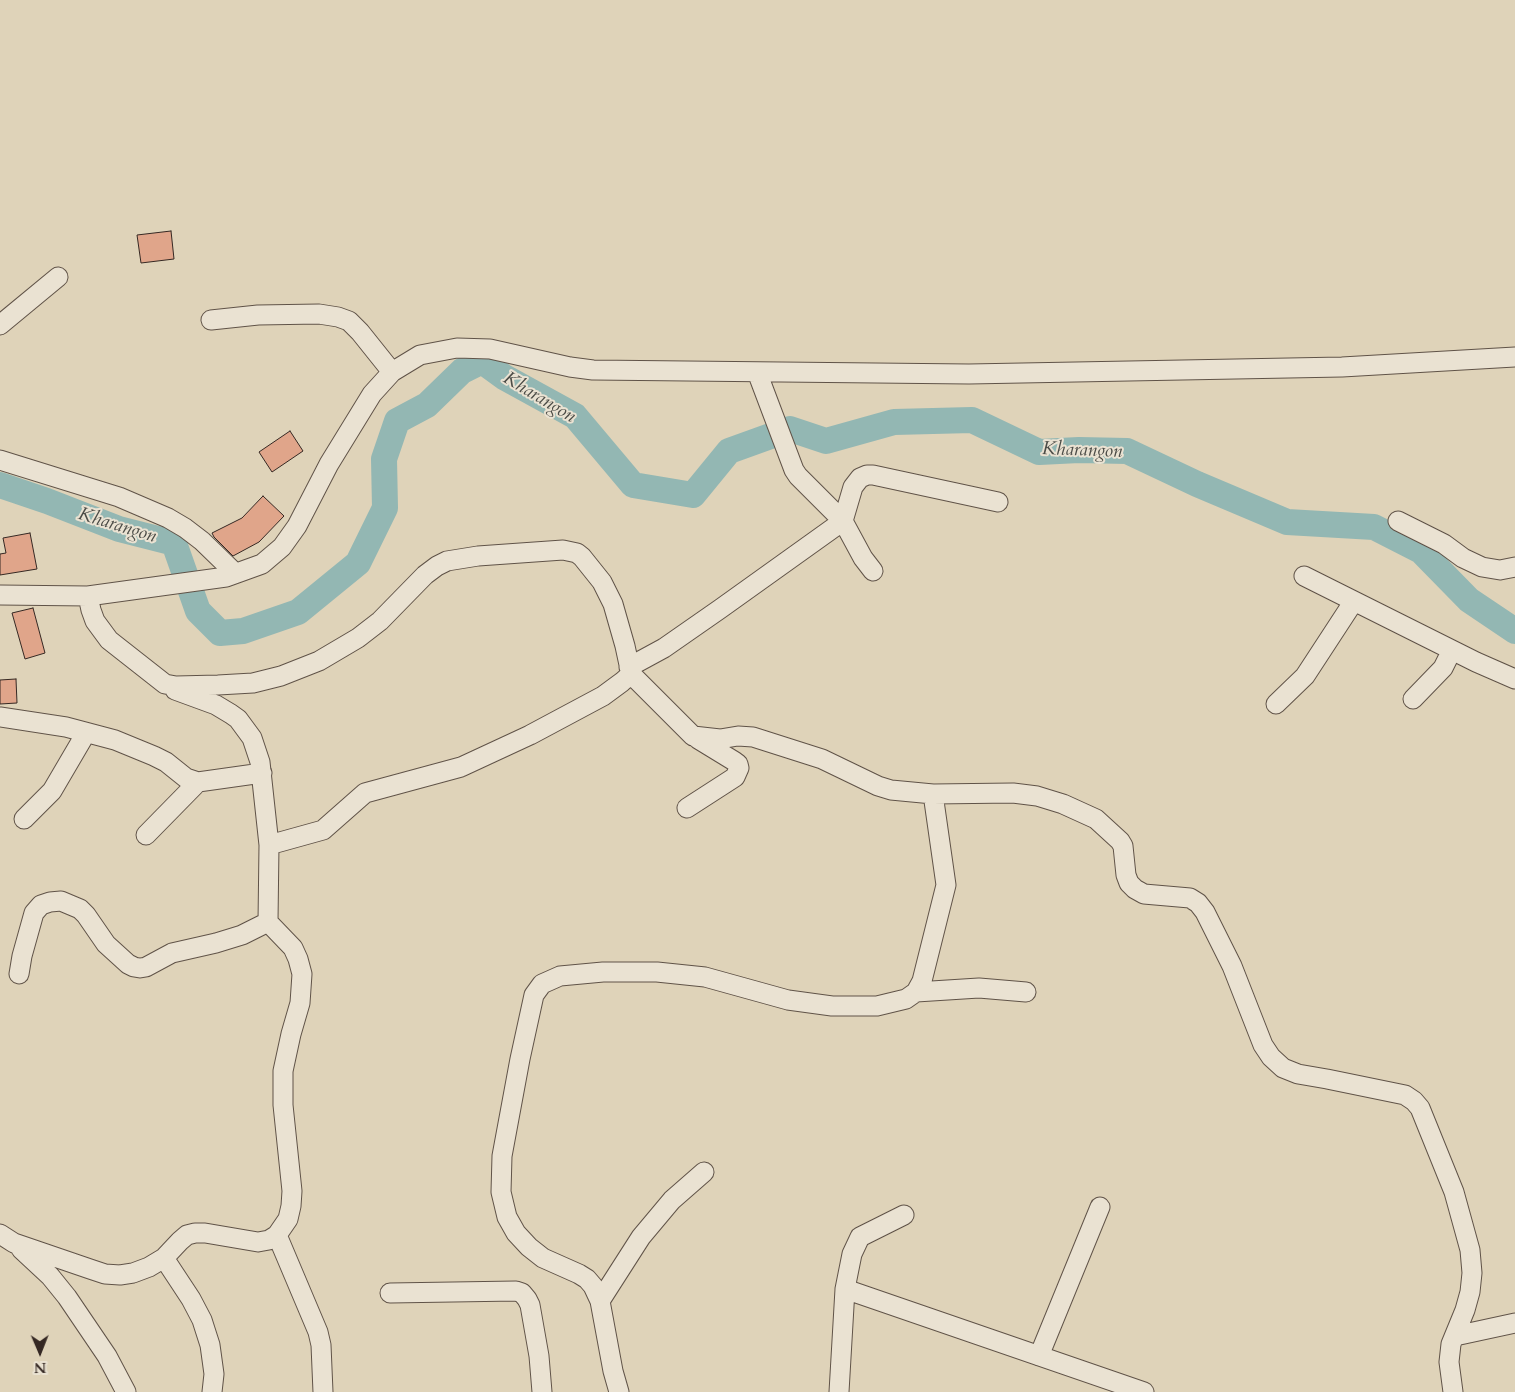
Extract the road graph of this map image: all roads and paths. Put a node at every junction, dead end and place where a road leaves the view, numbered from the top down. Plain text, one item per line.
1 (58, 277) dead end
2 (210, 320) dead end
3 (0, 325) edge
4 (1515, 357) edge
5 (392, 372) junction
6 (757, 372) junction
7 (0, 460) edge
8 (998, 502) dead end
9 (843, 521) junction
10 (1398, 521) dead end
11 (1515, 567) edge
12 (873, 571) dead end
13 (230, 575) junction
14 (1304, 576) dead end
15 (0, 595) edge
16 (88, 596) junction
17 (1354, 601) junction
18 (1452, 650) junction
19 (630, 671) junction
20 (1515, 679) edge
21 (166, 684) junction
22 (1414, 699) dead end
23 (1276, 704) dead end
24 (0, 717) edge
25 (86, 732) junction
26 (693, 736) junction
27 (262, 773) junction
28 (198, 782) junction
29 (933, 794) junction
30 (687, 808) dead end
31 (24, 819) dead end
32 (146, 835) dead end
33 (268, 845) junction
34 (268, 922) junction
35 (19, 974) dead end
36 (916, 992) junction
37 (1026, 992) dead end
38 (704, 1172) dead end
39 (1100, 1207) dead end
40 (904, 1215) dead end
41 (277, 1236) junction
42 (7, 1239) edge
43 (164, 1258) junction
44 (845, 1289) junction
45 (390, 1293) dead end
46 (600, 1301) junction
47 (1515, 1322) edge
48 (1454, 1336) junction
49 (1039, 1356) junction
50 (126, 1392) edge
51 (212, 1392) edge
52 (323, 1392) edge
53 (542, 1392) edge
54 (619, 1392) edge
55 (840, 1392) edge
56 (1144, 1392) edge
57 (1453, 1392) edge

1 - 3 street
2 - 5 street
4 - 6 street
5 - 6 street
5 - 13 street
6 - 9 street
7 - 13 street
8 - 9 street
9 - 12 street
9 - 19 street
10 - 11 street
13 - 16 street
14 - 17 street
15 - 16 street
16 - 21 street
17 - 18 street
17 - 23 street
18 - 20 street
18 - 22 street
19 - 21 street
19 - 26 street
19 - 33 street
21 - 27 street
24 - 25 street
25 - 28 street
25 - 31 street
26 - 29 street
26 - 30 street
27 - 28 street
27 - 33 street
28 - 32 street
29 - 36 street
29 - 48 street
33 - 34 street
34 - 35 street
34 - 41 street
36 - 37 street
36 - 46 street
38 - 46 street
39 - 49 street
40 - 44 street
41 - 43 street
41 - 52 street
42 - 43 street
42 - 50 street
43 - 51 street
44 - 49 street
44 - 55 street
45 - 53 street
46 - 54 street
47 - 48 street
48 - 57 street
49 - 56 street

